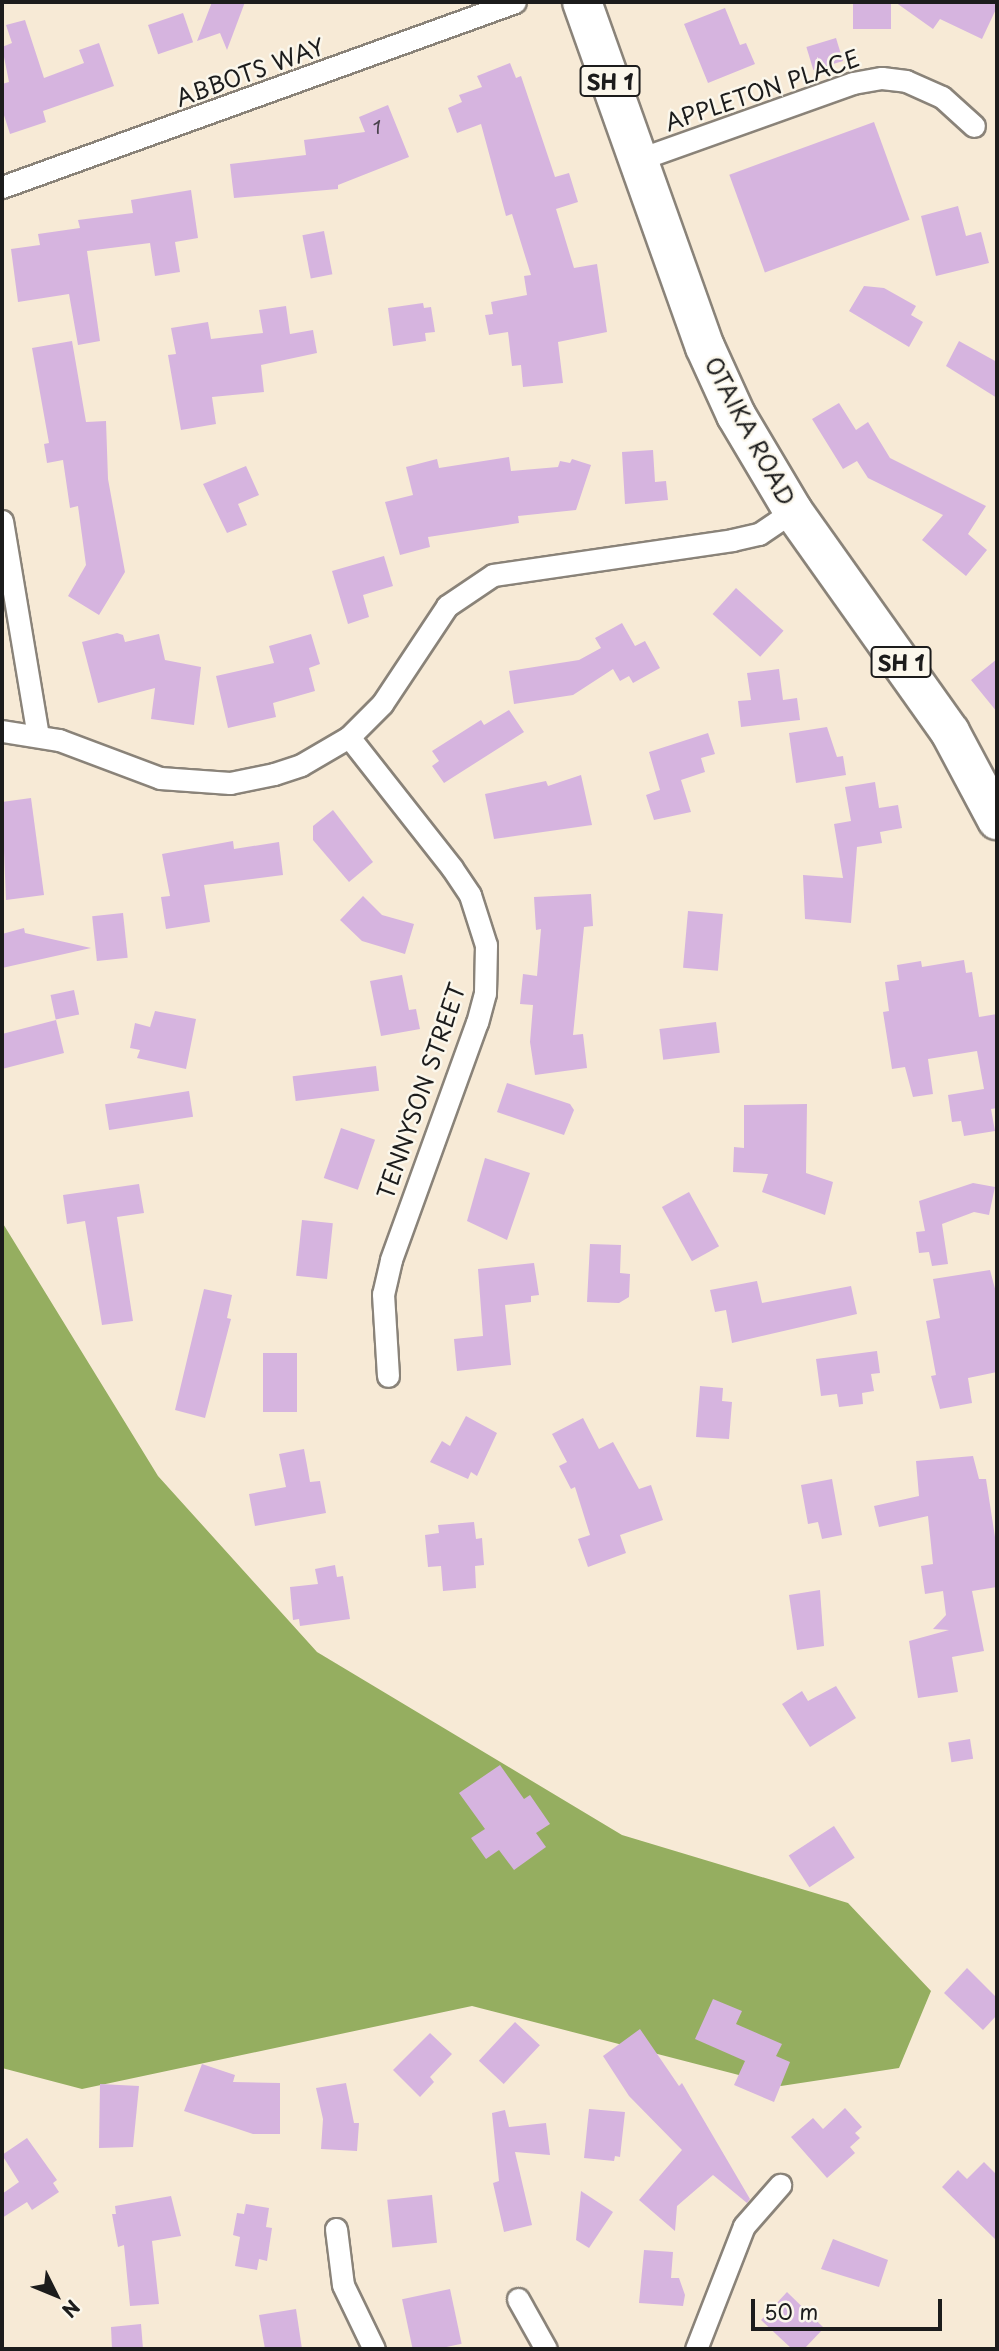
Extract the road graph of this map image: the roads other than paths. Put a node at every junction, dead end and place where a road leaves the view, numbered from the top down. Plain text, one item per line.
1 (515, 2) edge
2 (582, 2) edge
3 (974, 126) dead end
4 (637, 160) junction
5 (2, 187) edge
6 (793, 511) junction
7 (2, 521) edge
8 (2, 731) edge
9 (38, 735) junction
10 (349, 737) junction
11 (997, 820) edge
12 (388, 1376) dead end
13 (780, 2185) dead end
14 (336, 2229) dead end
15 (518, 2299) dead end
16 (374, 2349) edge
17 (546, 2349) edge
18 (696, 2349) edge

1 - 5 street, ABBOTS WAY
2 - 4 highway, OTAIKA ROAD / SH 1
3 - 4 street, APPLETON PLACE
4 - 6 highway, OTAIKA ROAD / SH 1
6 - 10 street
6 - 11 highway, OTAIKA ROAD / SH 1
7 - 9 street
8 - 9 street
9 - 10 street
10 - 12 street, TENNYSON STREET
13 - 18 street
14 - 16 street
15 - 17 street

